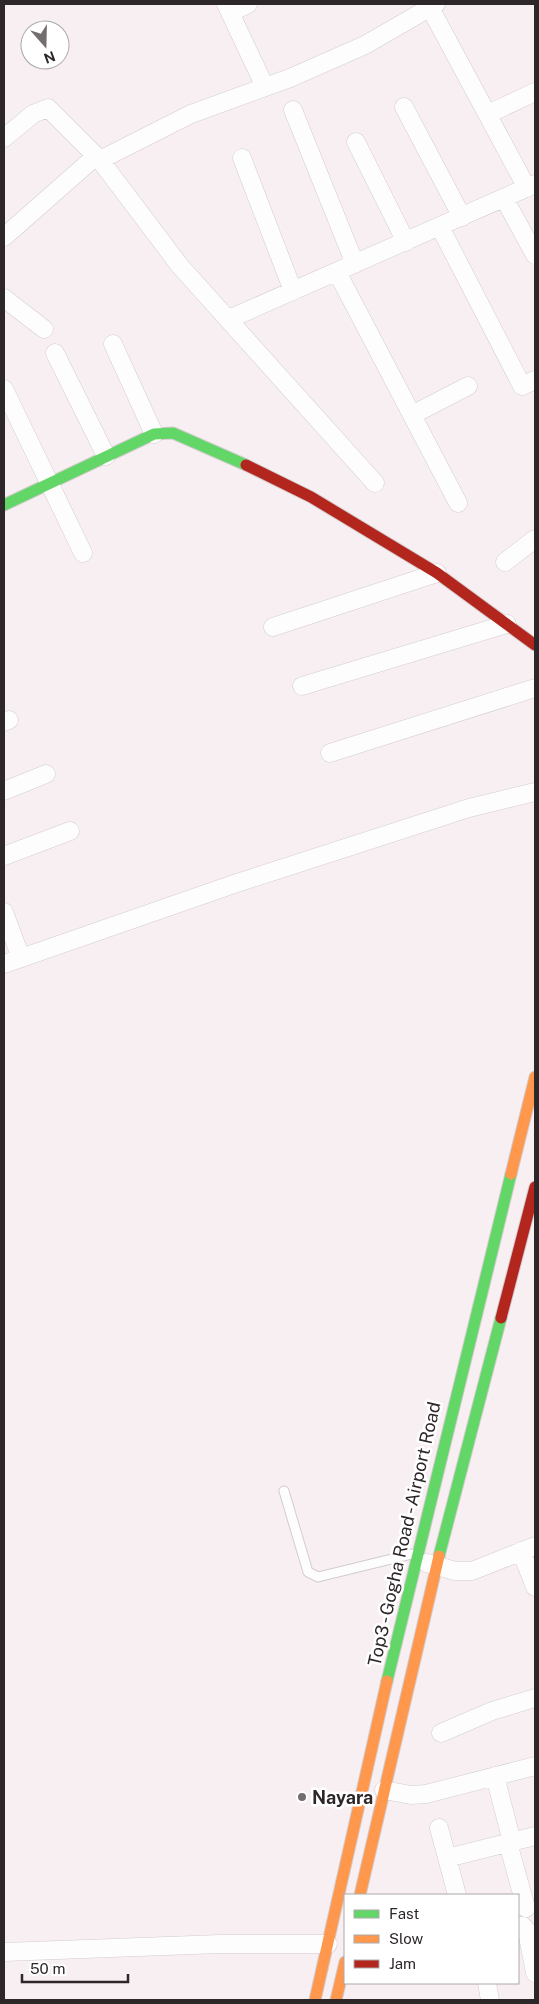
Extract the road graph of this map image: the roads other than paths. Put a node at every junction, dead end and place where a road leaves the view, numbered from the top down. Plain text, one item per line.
1 (248, 4) edge
2 (432, 5) edge
3 (228, 8) edge
4 (266, 87) junction
5 (535, 92) edge
6 (404, 106) dead end
7 (293, 110) dead end
8 (488, 114) junction
9 (4, 138) edge
10 (356, 142) dead end
11 (98, 158) junction
12 (242, 158) dead end
13 (531, 186) edge
14 (504, 198) junction
15 (462, 217) junction
16 (440, 227) junction
17 (4, 237) edge
18 (406, 242) junction
19 (535, 255) edge
20 (355, 264) junction
21 (337, 272) junction
22 (293, 291) junction
23 (4, 298) edge
24 (229, 318) junction
25 (44, 330) dead end
26 (113, 344) dead end
27 (54, 353) dead end
28 (535, 380) edge
29 (468, 386) dead end
30 (4, 389) edge
31 (412, 415) junction
32 (154, 434) junction
33 (106, 456) junction
34 (50, 483) junction
35 (375, 483) dead end
36 (458, 503) dead end
37 (4, 505) edge
38 (535, 539) edge
39 (83, 553) dead end
40 (505, 562) dead end
41 (437, 573) junction
42 (507, 624) junction
43 (273, 627) dead end
44 (535, 644) edge
45 (302, 686) dead end
46 (535, 688) edge
47 (330, 752) dead end
48 (46, 774) dead end
49 (4, 791) edge
50 (535, 792) edge
51 (70, 831) dead end
52 (4, 856) edge
53 (4, 912) edge
54 (21, 958) junction
55 (4, 964) edge
56 (535, 1077) edge
57 (535, 1187) edge
58 (284, 1491) dead end
59 (528, 1549) edge
60 (416, 1556) junction
61 (437, 1566) junction
62 (535, 1587) edge
63 (535, 1698) edge
64 (441, 1733) dead end
65 (535, 1766) edge
66 (495, 1776) junction
67 (384, 1790) junction
68 (439, 1828) dead end
69 (535, 1836) edge
70 (510, 1843) junction
71 (447, 1858) junction
72 (360, 1894) edge
73 (457, 1894) edge
74 (526, 1908) dead end
75 (519, 1926) edge
76 (328, 1944) junction
77 (4, 1952) edge
78 (344, 1966) edge
79 (535, 1967) edge
80 (487, 1984) edge
81 (315, 2000) edge
82 (336, 2000) edge
83 (490, 2000) edge

1 - 3 street
2 - 4 street
2 - 8 street
3 - 4 street
4 - 11 street
5 - 8 street
6 - 15 street
7 - 20 street
8 - 13 street
9 - 11 street
10 - 18 street
11 - 17 street
11 - 24 street
12 - 22 street
13 - 14 street
14 - 15 street
14 - 19 street
15 - 16 street
16 - 18 street
16 - 28 street
18 - 20 street
20 - 21 street
21 - 22 street
21 - 31 street
22 - 24 street
23 - 25 street
24 - 35 street
26 - 32 street
27 - 33 street
29 - 31 street
30 - 34 street
31 - 36 street
32 - 33 main road
32 - 41 main road
33 - 34 main road
34 - 37 main road
34 - 39 street
38 - 40 street
41 - 42 main road
41 - 43 street
42 - 44 main road
42 - 45 street
46 - 47 street
48 - 49 street
50 - 54 street
51 - 52 street
53 - 54 street
54 - 55 street
56 - 60 main road, Top3 - Gogha Road - Airport Road
57 - 61 main road
58 - 60 lane
59 - 61 street
59 - 62 street
60 - 61 street
60 - 76 main road, Top3 - Gogha Road - Airport Road
61 - 67 main road
63 - 64 street
65 - 66 street
66 - 67 street
66 - 70 street
67 - 72 main road
68 - 71 street
69 - 70 street
70 - 71 street
70 - 74 street
71 - 73 street
75 - 79 street
76 - 77 street
76 - 81 main road, Top3 - Gogha Road - Airport Road
78 - 82 main road
80 - 83 street

